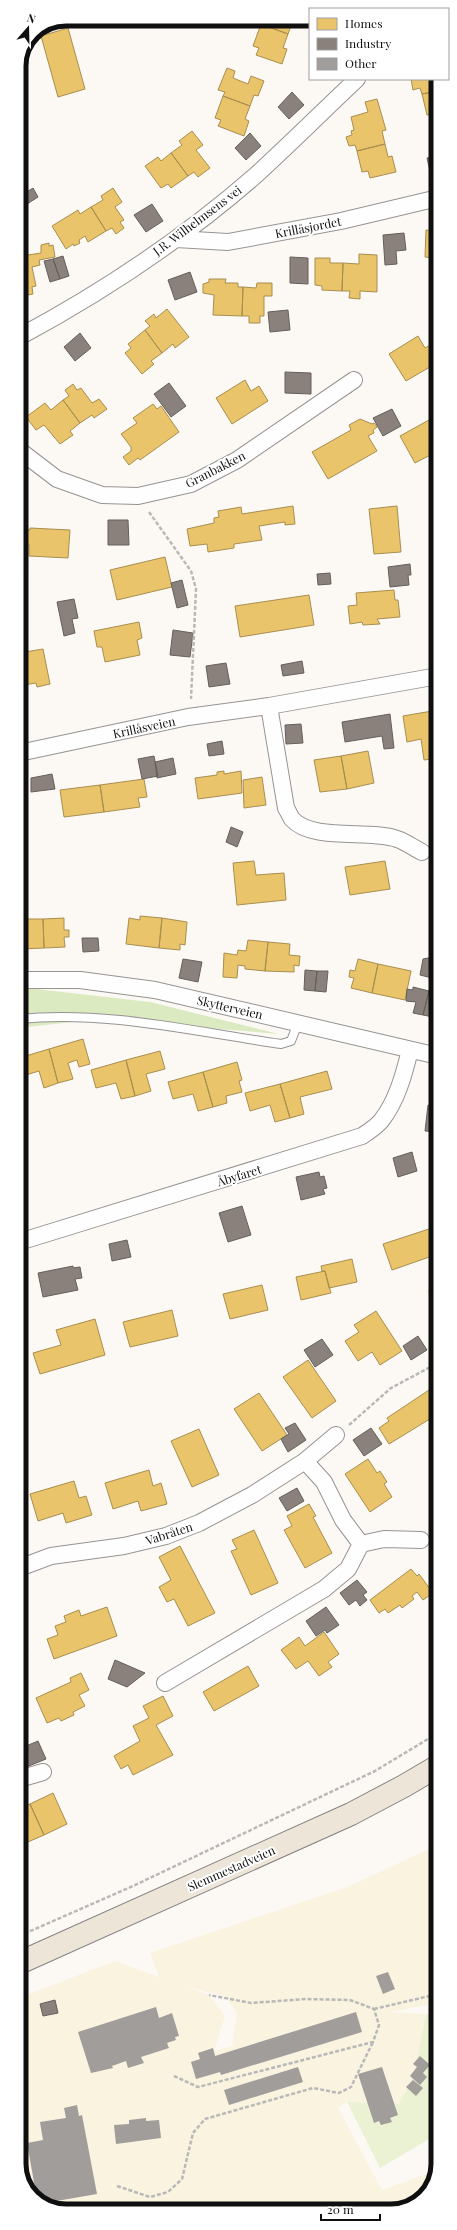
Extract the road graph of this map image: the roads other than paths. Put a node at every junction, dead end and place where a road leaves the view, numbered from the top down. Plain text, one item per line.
1 (356, 80) edge
2 (431, 200) edge
3 (176, 239) junction
4 (26, 333) edge
5 (354, 380) dead end
6 (26, 455) edge
7 (431, 677) edge
8 (269, 706) junction
9 (26, 752) edge
10 (422, 852) dead end
11 (26, 980) edge
12 (26, 1019) edge
13 (298, 1023) junction
14 (410, 1050) junction
15 (431, 1054) edge
16 (26, 1240) edge
17 (336, 1435) road end
18 (305, 1461) junction
19 (421, 1540) dead end
20 (361, 1544) junction
21 (26, 1565) edge
22 (165, 1683) dead end
23 (431, 1770) edge
24 (43, 1772) dead end
25 (26, 1777) edge
26 (26, 1960) edge

1 - 3 street, J.R. Wilhelmsens vei
2 - 3 street, Krillåsjordet
3 - 4 street, J.R. Wilhelmsens vei
5 - 6 street, Granbakken
7 - 8 street, Krillåsveien
8 - 9 street, Krillåsveien
8 - 10 street
11 - 13 street, Skytterveien
12 - 13 lane
13 - 14 street, Skytterveien
14 - 15 street, Skytterveien
14 - 16 street, Åbyfaret
17 - 18 street, Vabråten
18 - 20 street
18 - 21 street, Vabråten
19 - 20 street
20 - 22 street
23 - 26 main road, Slemmestadveien
24 - 25 street

